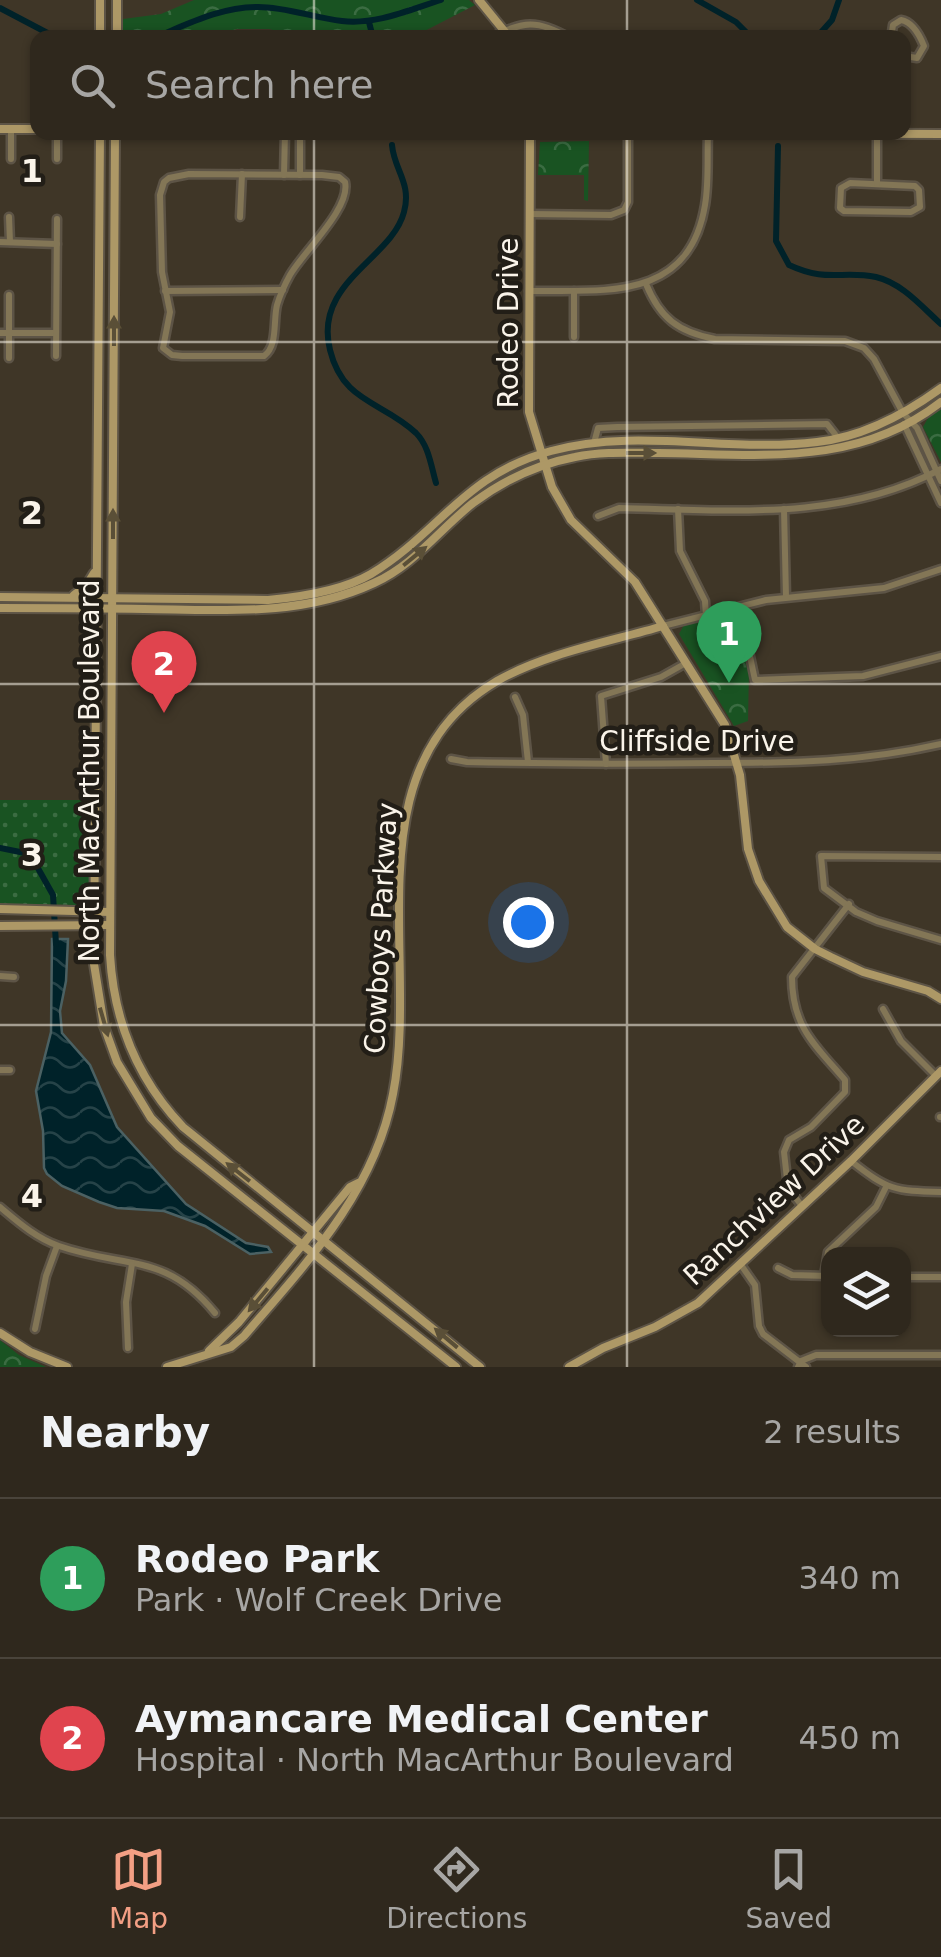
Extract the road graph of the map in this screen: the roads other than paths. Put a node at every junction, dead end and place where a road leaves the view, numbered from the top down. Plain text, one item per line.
1 (100, 0) edge
2 (117, 0) edge
3 (480, 1) edge
4 (100, 30) edge
5 (117, 30) edge
6 (505, 30) edge
7 (515, 30) edge
8 (555, 30) edge
9 (892, 30) edge
10 (911, 57) edge
11 (0, 128) edge
12 (11, 129) junction
13 (30, 129) edge
14 (911, 134) edge
15 (941, 134) edge
16 (58, 140) edge
17 (100, 140) edge
18 (115, 140) edge
19 (284, 140) edge
20 (300, 140) edge
21 (530, 140) edge
22 (628, 140) edge
23 (708, 140) edge
24 (877, 140) edge
25 (11, 158) dead end
26 (58, 159) dead end
27 (242, 174) junction
28 (284, 175) junction
29 (300, 175) junction
30 (876, 183) junction
31 (530, 214) junction
32 (240, 216) dead end
33 (9, 217) dead end
34 (57, 219) dead end
35 (0, 242) edge
36 (10, 242) junction
37 (57, 244) junction
38 (646, 284) junction
39 (283, 290) junction
40 (574, 290) junction
41 (530, 291) junction
42 (165, 292) junction
43 (8, 295) dead end
44 (4, 333) edge
45 (56, 334) junction
46 (574, 336) dead end
47 (56, 356) dead end
48 (9, 358) dead end
49 (941, 388) edge
50 (941, 402) edge
51 (903, 412) junction
52 (913, 421) junction
53 (904, 426) junction
54 (838, 438) junction
55 (672, 441) junction
56 (594, 443) junction
57 (793, 443) junction
58 (541, 454) junction
59 (672, 454) junction
60 (792, 454) junction
61 (544, 464) junction
62 (939, 470) edge
63 (926, 476) junction
64 (941, 481) edge
65 (941, 502) edge
66 (678, 509) junction
67 (784, 509) junction
68 (598, 516) dead end
69 (941, 568) edge
70 (96, 569) junction
71 (363, 583) junction
72 (72, 596) junction
73 (0, 597) edge
74 (96, 597) junction
75 (112, 597) junction
76 (786, 597) junction
77 (250, 604) junction
78 (0, 608) edge
79 (96, 609) junction
80 (112, 609) junction
81 (740, 609) junction
82 (706, 616) junction
83 (663, 626) junction
84 (941, 656) edge
85 (686, 664) junction
86 (516, 698) dead end
87 (941, 744) edge
88 (96, 752) junction
89 (111, 752) junction
90 (452, 758) dead end
91 (528, 762) junction
92 (737, 763) junction
93 (606, 764) junction
94 (941, 857) edge
95 (849, 904) junction
96 (0, 909) edge
97 (96, 910) junction
98 (110, 912) junction
99 (110, 925) junction
100 (0, 926) edge
101 (95, 926) junction
102 (941, 940) edge
103 (815, 950) junction
104 (0, 976) edge
105 (14, 977) dead end
106 (941, 999) edge
107 (883, 1009) dead end
108 (0, 1070) edge
109 (10, 1070) dead end
110 (938, 1073) edge
111 (851, 1161) junction
112 (358, 1183) junction
113 (886, 1187) junction
114 (941, 1192) edge
115 (802, 1206) junction
116 (0, 1207) edge
117 (315, 1233) junction
118 (324, 1240) junction
119 (58, 1246) junction
120 (304, 1246) junction
121 (833, 1247) edge
122 (314, 1253) junction
123 (132, 1264) junction
124 (741, 1265) junction
125 (778, 1268) dead end
126 (821, 1276) edge
127 (911, 1276) edge
128 (941, 1277) edge
129 (216, 1312) dead end
130 (35, 1329) dead end
131 (0, 1333) edge
132 (128, 1348) dead end
133 (208, 1352) junction
134 (941, 1355) edge
135 (801, 1365) edge
136 (68, 1367) edge
137 (167, 1367) edge
138 (456, 1367) edge
139 (480, 1367) edge
140 (569, 1367) edge

1 - 4 main road
2 - 5 main road
3 - 6 main road
7 - 8 street
9 - 10 street
11 - 12 main road
12 - 13 main road
12 - 25 street
14 - 15 main road
16 - 26 street
17 - 70 main road, North MacArthur Boulevard
75 -> 18 main road, North MacArthur Boulevard
19 - 28 street
20 - 29 street
21 - 31 main road, Rodeo Drive
22 - 31 street
23 - 38 street
24 - 30 street
27 - 28 street
27 - 32 street
27 - 42 street
28 - 29 street
29 - 39 street
30 - 30 street
31 - 41 main road, Rodeo Drive
33 - 36 street
34 - 37 street
35 - 36 street
36 - 37 street
37 - 45 street
38 - 40 street
38 - 51 street
39 - 42 street
39 - 42 street
40 - 41 street
40 - 46 street
41 - 58 main road, Rodeo Drive
43 - 44 street
44 - 45 street
44 - 48 street
45 - 47 street
49 - 51 main road
50 - 52 main road
51 - 52 street
51 - 53 street
51 - 54 main road
52 - 53 main road
52 - 62 street
53 - 60 main road
53 - 63 street
54 - 56 street
54 - 57 main road
55 - 56 main road
55 - 57 main road
55 - 59 main road
56 - 58 main road
57 - 60 main road
58 - 61 main road, Rodeo Drive
58 - 71 main road
59 - 60 main road
61 -> 59 main road
71 -> 61 main road
61 - 83 main road, Rodeo Drive
62 - 63 street
62 - 64 street
63 - 65 street
63 - 67 street
66 - 67 street
66 - 68 street
66 - 82 street
67 - 76 street
69 - 76 street, Cowboys Parkway
70 - 72 main road
70 - 74 main road, North MacArthur Boulevard
71 - 77 main road
72 - 73 main road
72 - 74 main road
74 - 75 main road
74 - 79 main road, North MacArthur Boulevard
75 - 77 main road
75 - 80 main road, North MacArthur Boulevard
76 - 81 street, Cowboys Parkway
77 - 80 main road
78 - 79 main road
79 - 80 main road
79 - 88 main road, North MacArthur Boulevard
80 - 89 main road, North MacArthur Boulevard
81 - 82 street, Cowboys Parkway
81 - 84 street
82 - 83 street, Cowboys Parkway
83 - 85 main road, Rodeo Drive
83 - 112 main road, Cowboys Parkway
85 - 92 main road, Rodeo Drive
85 - 93 street
86 - 91 street
87 - 92 street, Cliffside Drive
88 - 89 main road
88 - 97 main road, North MacArthur Boulevard
89 - 98 main road, North MacArthur Boulevard
90 - 91 street, Cliffside Drive
91 - 93 street, Cliffside Drive
92 - 93 street, Cliffside Drive
92 - 103 main road, Rodeo Drive
94 - 95 street
95 - 102 street
95 - 103 street
96 - 97 main road
97 - 98 main road
97 - 101 main road, North MacArthur Boulevard
98 - 99 main road, North MacArthur Boulevard
99 - 101 main road
117 -> 99 main road, North MacArthur Boulevard
100 - 101 main road
101 -> 120 main road, North MacArthur Boulevard
103 - 106 main road, Rodeo Drive
103 - 115 street
104 - 105 street
107 - 110 street
108 - 109 street
110 - 111 main road, Ranchview Drive
111 - 113 street
111 - 115 main road, Ranchview Drive
112 - 117 main road, Cowboys Parkway
112 - 118 main road, Cowboys Parkway
113 - 114 street
113 - 121 street
115 - 124 main road, Ranchview Drive
116 - 119 street
117 - 118 main road, North MacArthur Boulevard
117 - 120 main road, Cowboys Parkway
118 - 122 main road, Cowboys Parkway
139 -> 118 main road, North MacArthur Boulevard
119 - 123 street
119 - 130 street
120 - 122 main road, North MacArthur Boulevard
120 -> 133 main road, Cowboys Parkway
122 - 133 main road, Cowboys Parkway
122 - 138 main road, North MacArthur Boulevard
123 - 129 street
123 - 132 street
124 - 135 street
124 - 140 main road, Ranchview Drive
125 - 126 street
127 - 128 street
131 - 136 main road
133 - 137 main road, Cowboys Parkway
134 - 135 street

